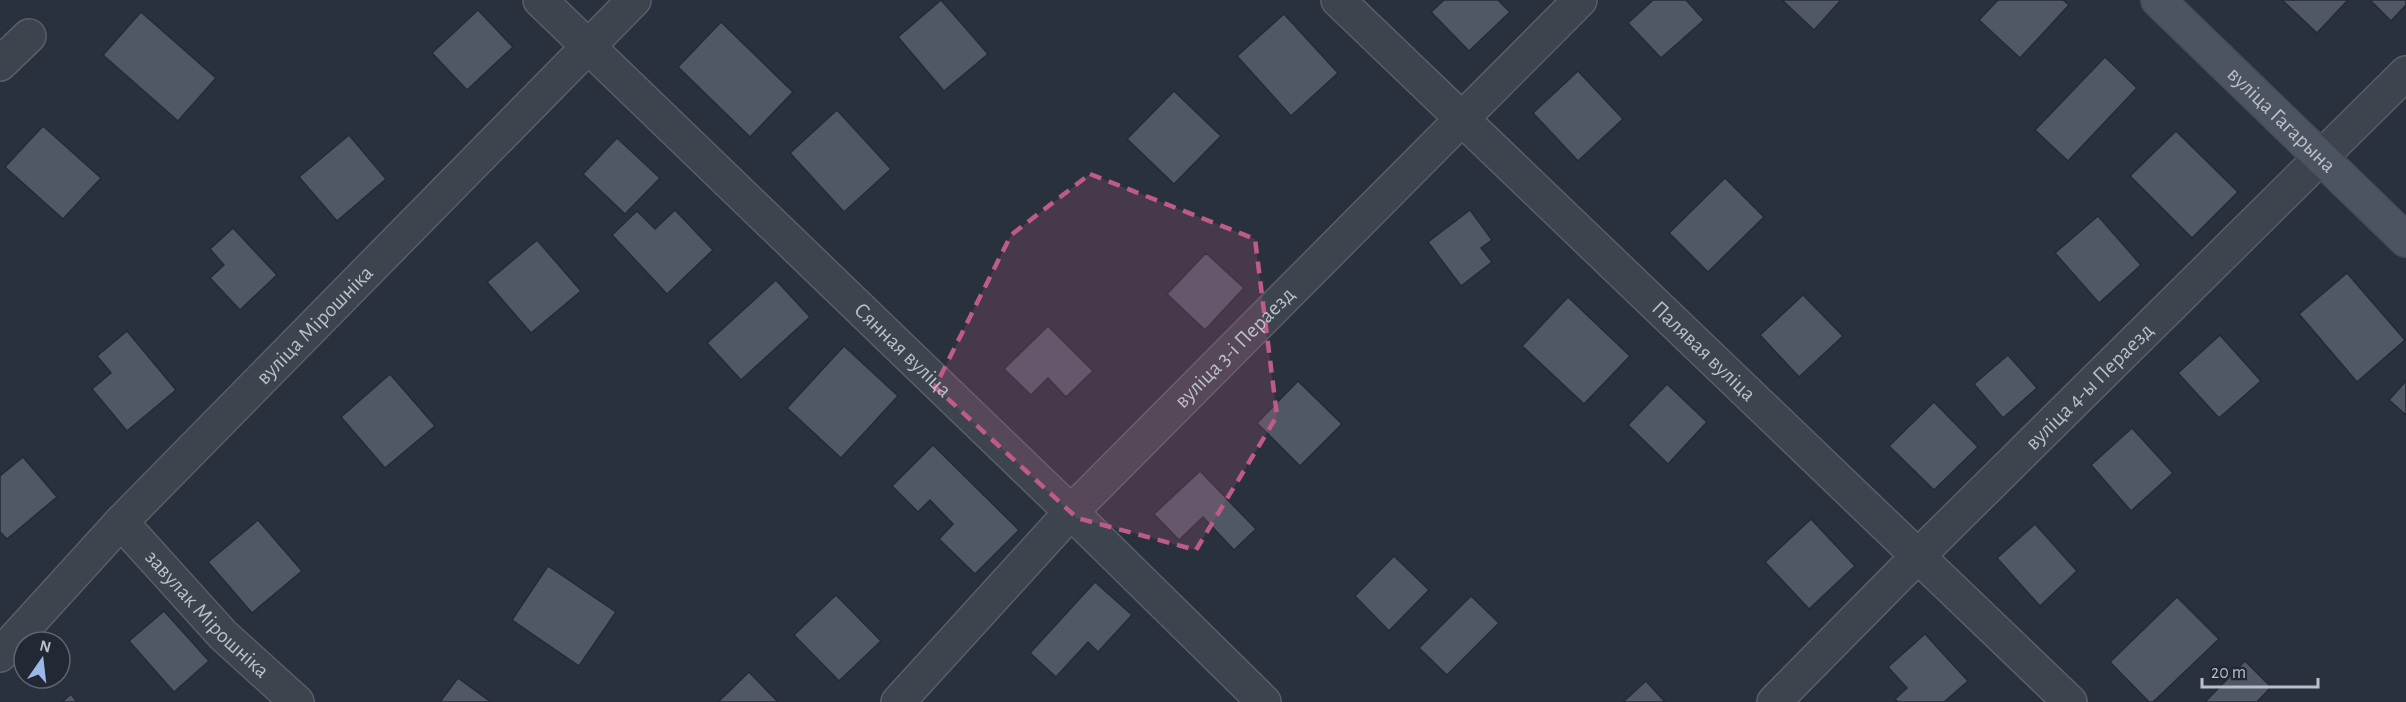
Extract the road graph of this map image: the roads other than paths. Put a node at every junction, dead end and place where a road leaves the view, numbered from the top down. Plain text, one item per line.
1 (540, 0) edge
2 (634, 0) edge
3 (1338, 0) edge
4 (1580, 0) edge
5 (2158, 0) edge
6 (29, 36) dead end
7 (586, 46) junction
8 (0, 64) edge
9 (2406, 73) edge
10 (1462, 119) junction
11 (2323, 158) junction
12 (2406, 240) edge
13 (1071, 512) junction
14 (121, 522) junction
15 (1919, 555) junction
16 (0, 655) edge
17 (297, 702) edge
18 (898, 702) edge
19 (1264, 702) edge
20 (1774, 702) edge
21 (2070, 702) edge

1 - 7 street, Сянная вуліца
2 - 7 street, вуліца Мірошніка
3 - 10 street, Палявая вуліца
4 - 10 street, вуліца 3-і Пераезд
5 - 11 main road, вуліца Гагарына
6 - 8 street
7 - 13 street, Сянная вуліца
7 - 14 street, вуліца Мірошніка
9 - 11 street, вуліца 4-ы Пераезд
10 - 13 street, вуліца 3-і Пераезд
10 - 15 street, Палявая вуліца
11 - 12 main road, вуліца Гагарына
11 - 15 street, вуліца 4-ы Пераезд
13 - 18 street, вуліца 3-і Пераезд
13 - 19 street, Сянная вуліца
14 - 16 street, вуліца Мірошніка
14 - 17 street, завулак Мірошніка
15 - 20 street, вуліца 4-ы Пераезд
15 - 21 street, Палявая вуліца

